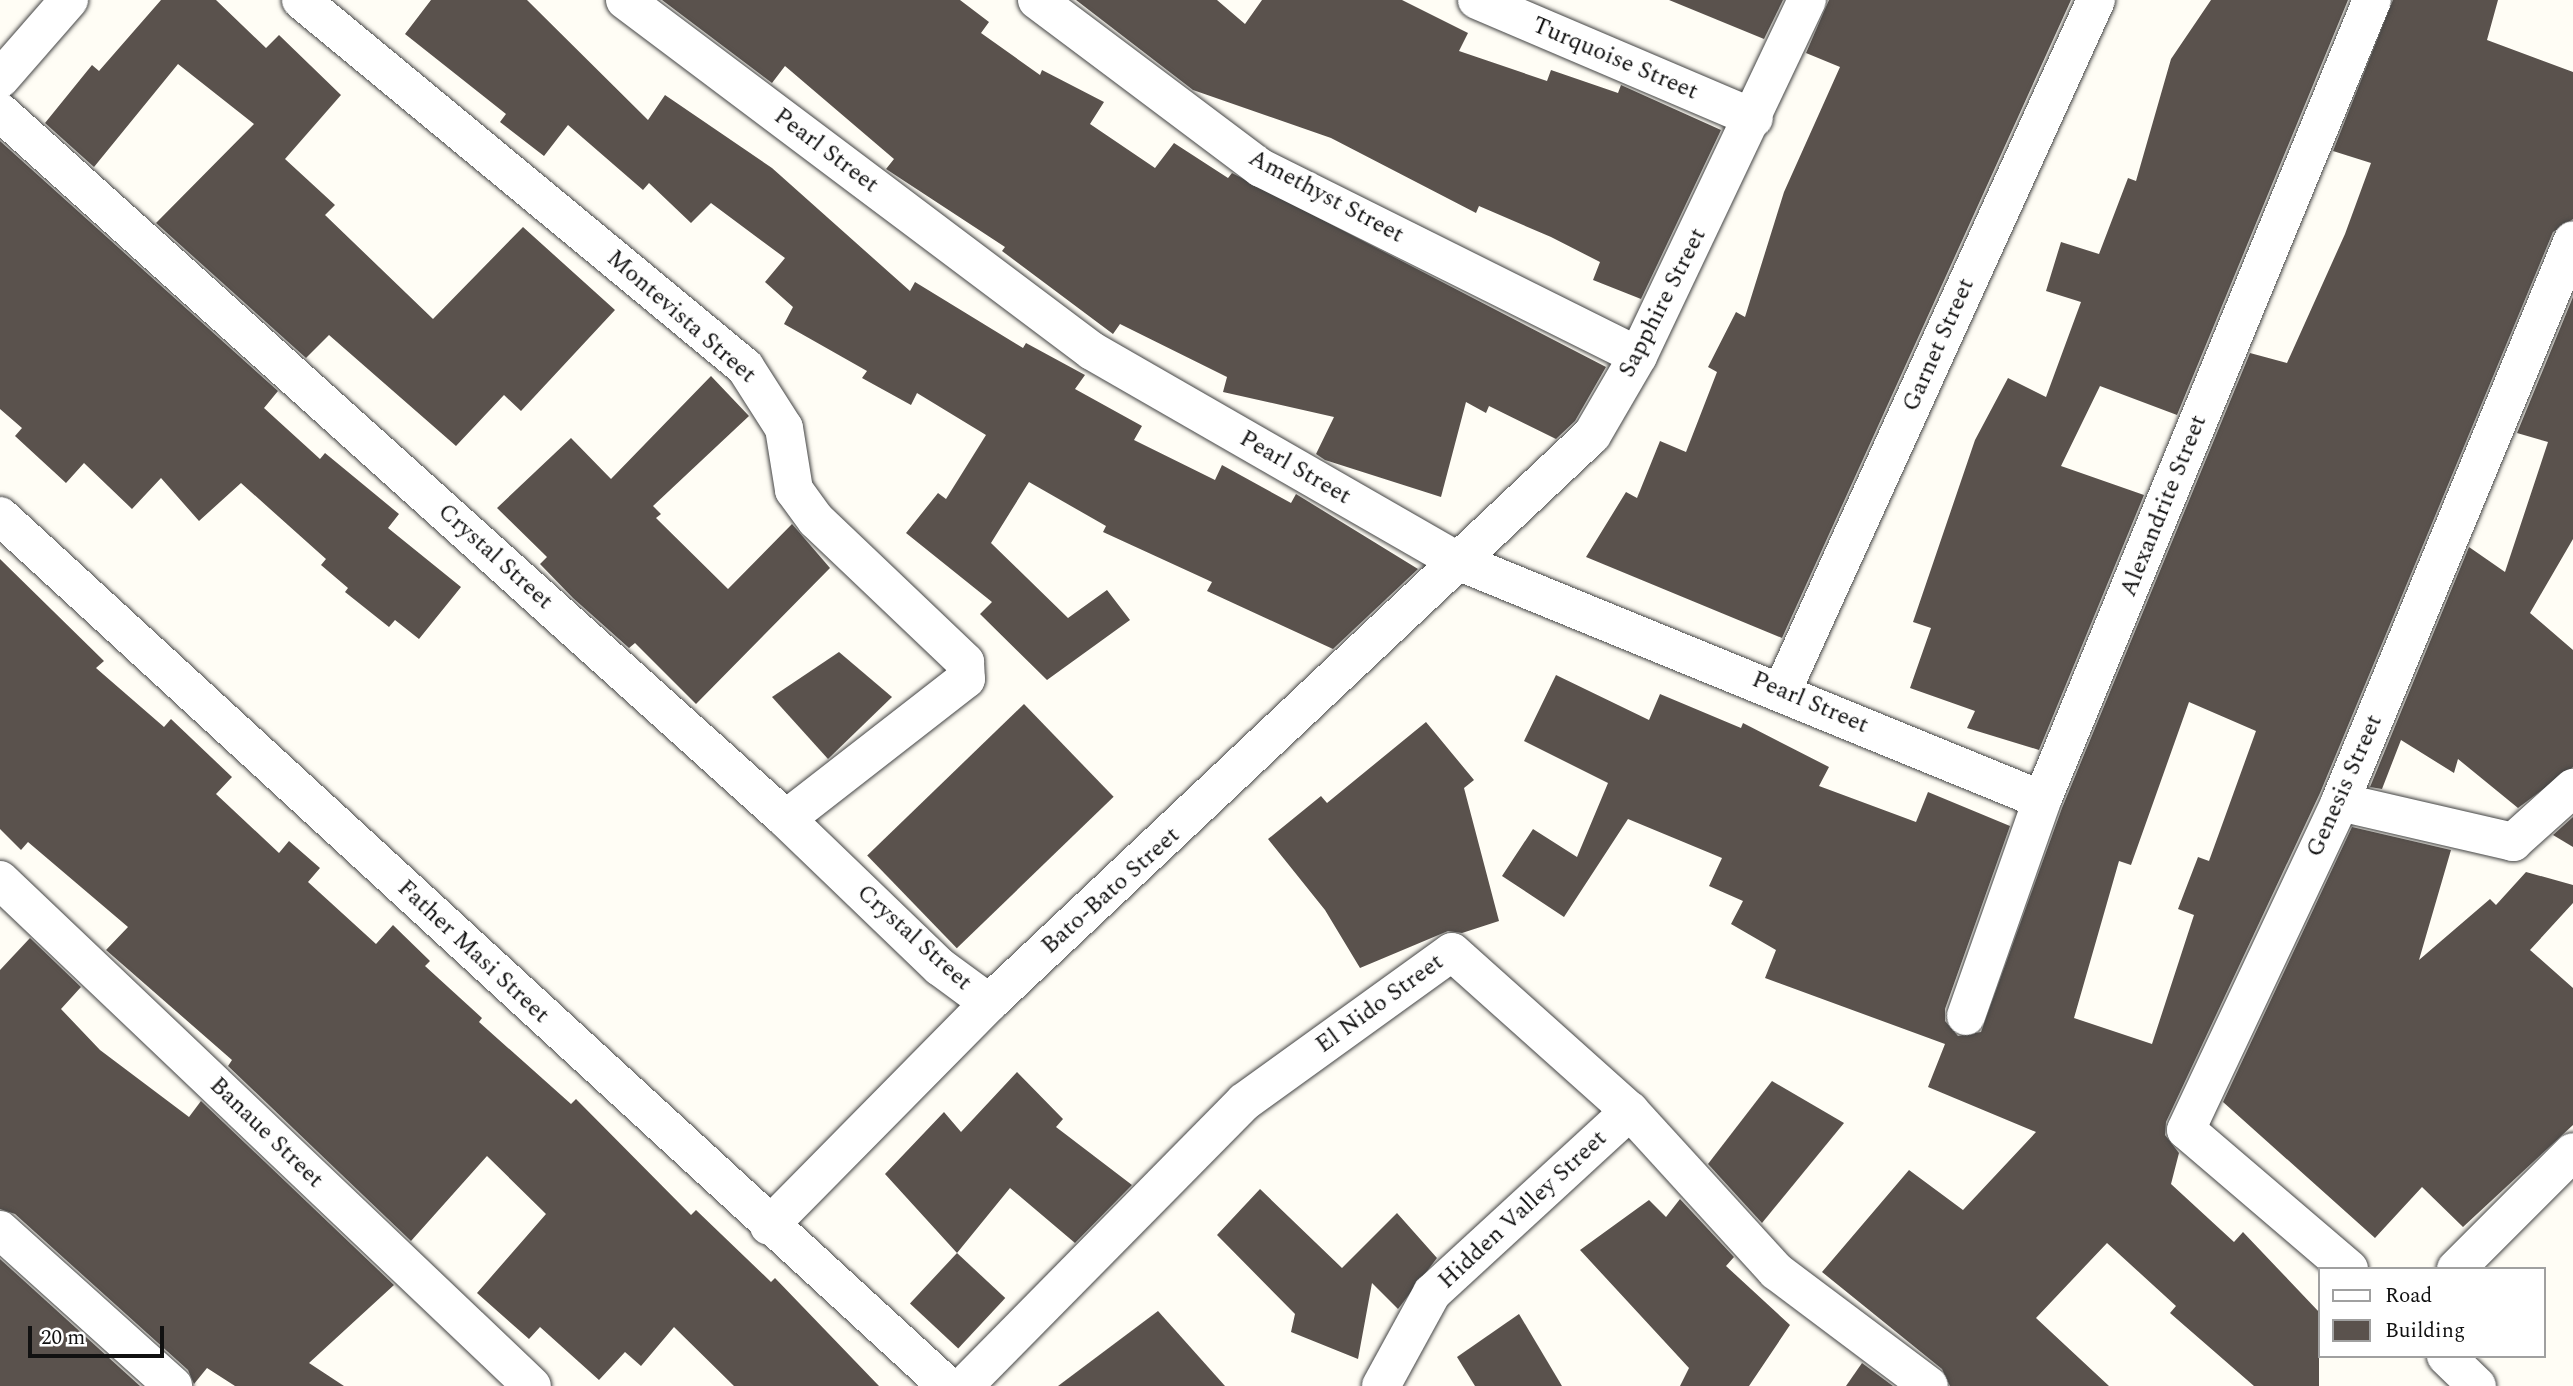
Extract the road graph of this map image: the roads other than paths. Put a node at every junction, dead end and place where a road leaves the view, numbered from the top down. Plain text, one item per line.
1 (69, 0) edge
2 (300, 0) edge
3 (625, 0) edge
4 (1037, 0) edge
5 (1477, 0) edge
6 (1807, 0) edge
7 (2096, 0) edge
8 (2372, 0) edge
9 (0, 79) edge
10 (0, 112) edge
11 (1754, 118) junction
12 (2573, 240) edge
13 (1638, 356) junction
14 (0, 516) edge
15 (1455, 559) junction
16 (1782, 691) junction
17 (2573, 788) edge
18 (2042, 800) junction
19 (2340, 802) junction
20 (786, 819) junction
21 (0, 880) edge
22 (989, 1003) junction
23 (1966, 1016) dead end
24 (1629, 1111) junction
25 (2573, 1152) edge
26 (769, 1226) junction
27 (0, 1230) edge
28 (2347, 1267) edge
29 (2458, 1267) edge
30 (2448, 1358) edge
31 (173, 1386) edge
32 (533, 1386) edge
33 (947, 1386) edge
34 (964, 1386) edge
35 (1381, 1386) edge
36 (1929, 1386) edge
37 (2477, 1386) edge

1 - 9 street
2 - 20 street, Montevista Street
3 - 15 street, Pearl Street
4 - 13 street, Amethyst Street
5 - 11 street, Turquoise Street
6 - 11 street, Sapphire Street
7 - 16 street, Garnet Street
8 - 18 street, Alexandrite Street
10 - 20 street, Crystal Street
11 - 13 street, Sapphire Street
12 - 19 street, Genesis Street
13 - 15 street, Sapphire Street
14 - 26 street, Father Masi Street
15 - 16 street, Pearl Street
15 - 22 street, Bato-Bato Street
16 - 18 street, Pearl Street
17 - 19 street
18 - 23 street, Alexandrite Street
19 - 28 street, Genesis Street
20 - 22 street, Crystal Street
21 - 32 street, Banaue Street
22 - 26 street, Bato-Bato Street
24 - 34 street, El Nido Street
24 - 35 street, Hidden Valley Street
24 - 36 street, El Nido Street
25 - 29 street
26 - 33 street, Father Masi Street
27 - 31 street
30 - 37 street

